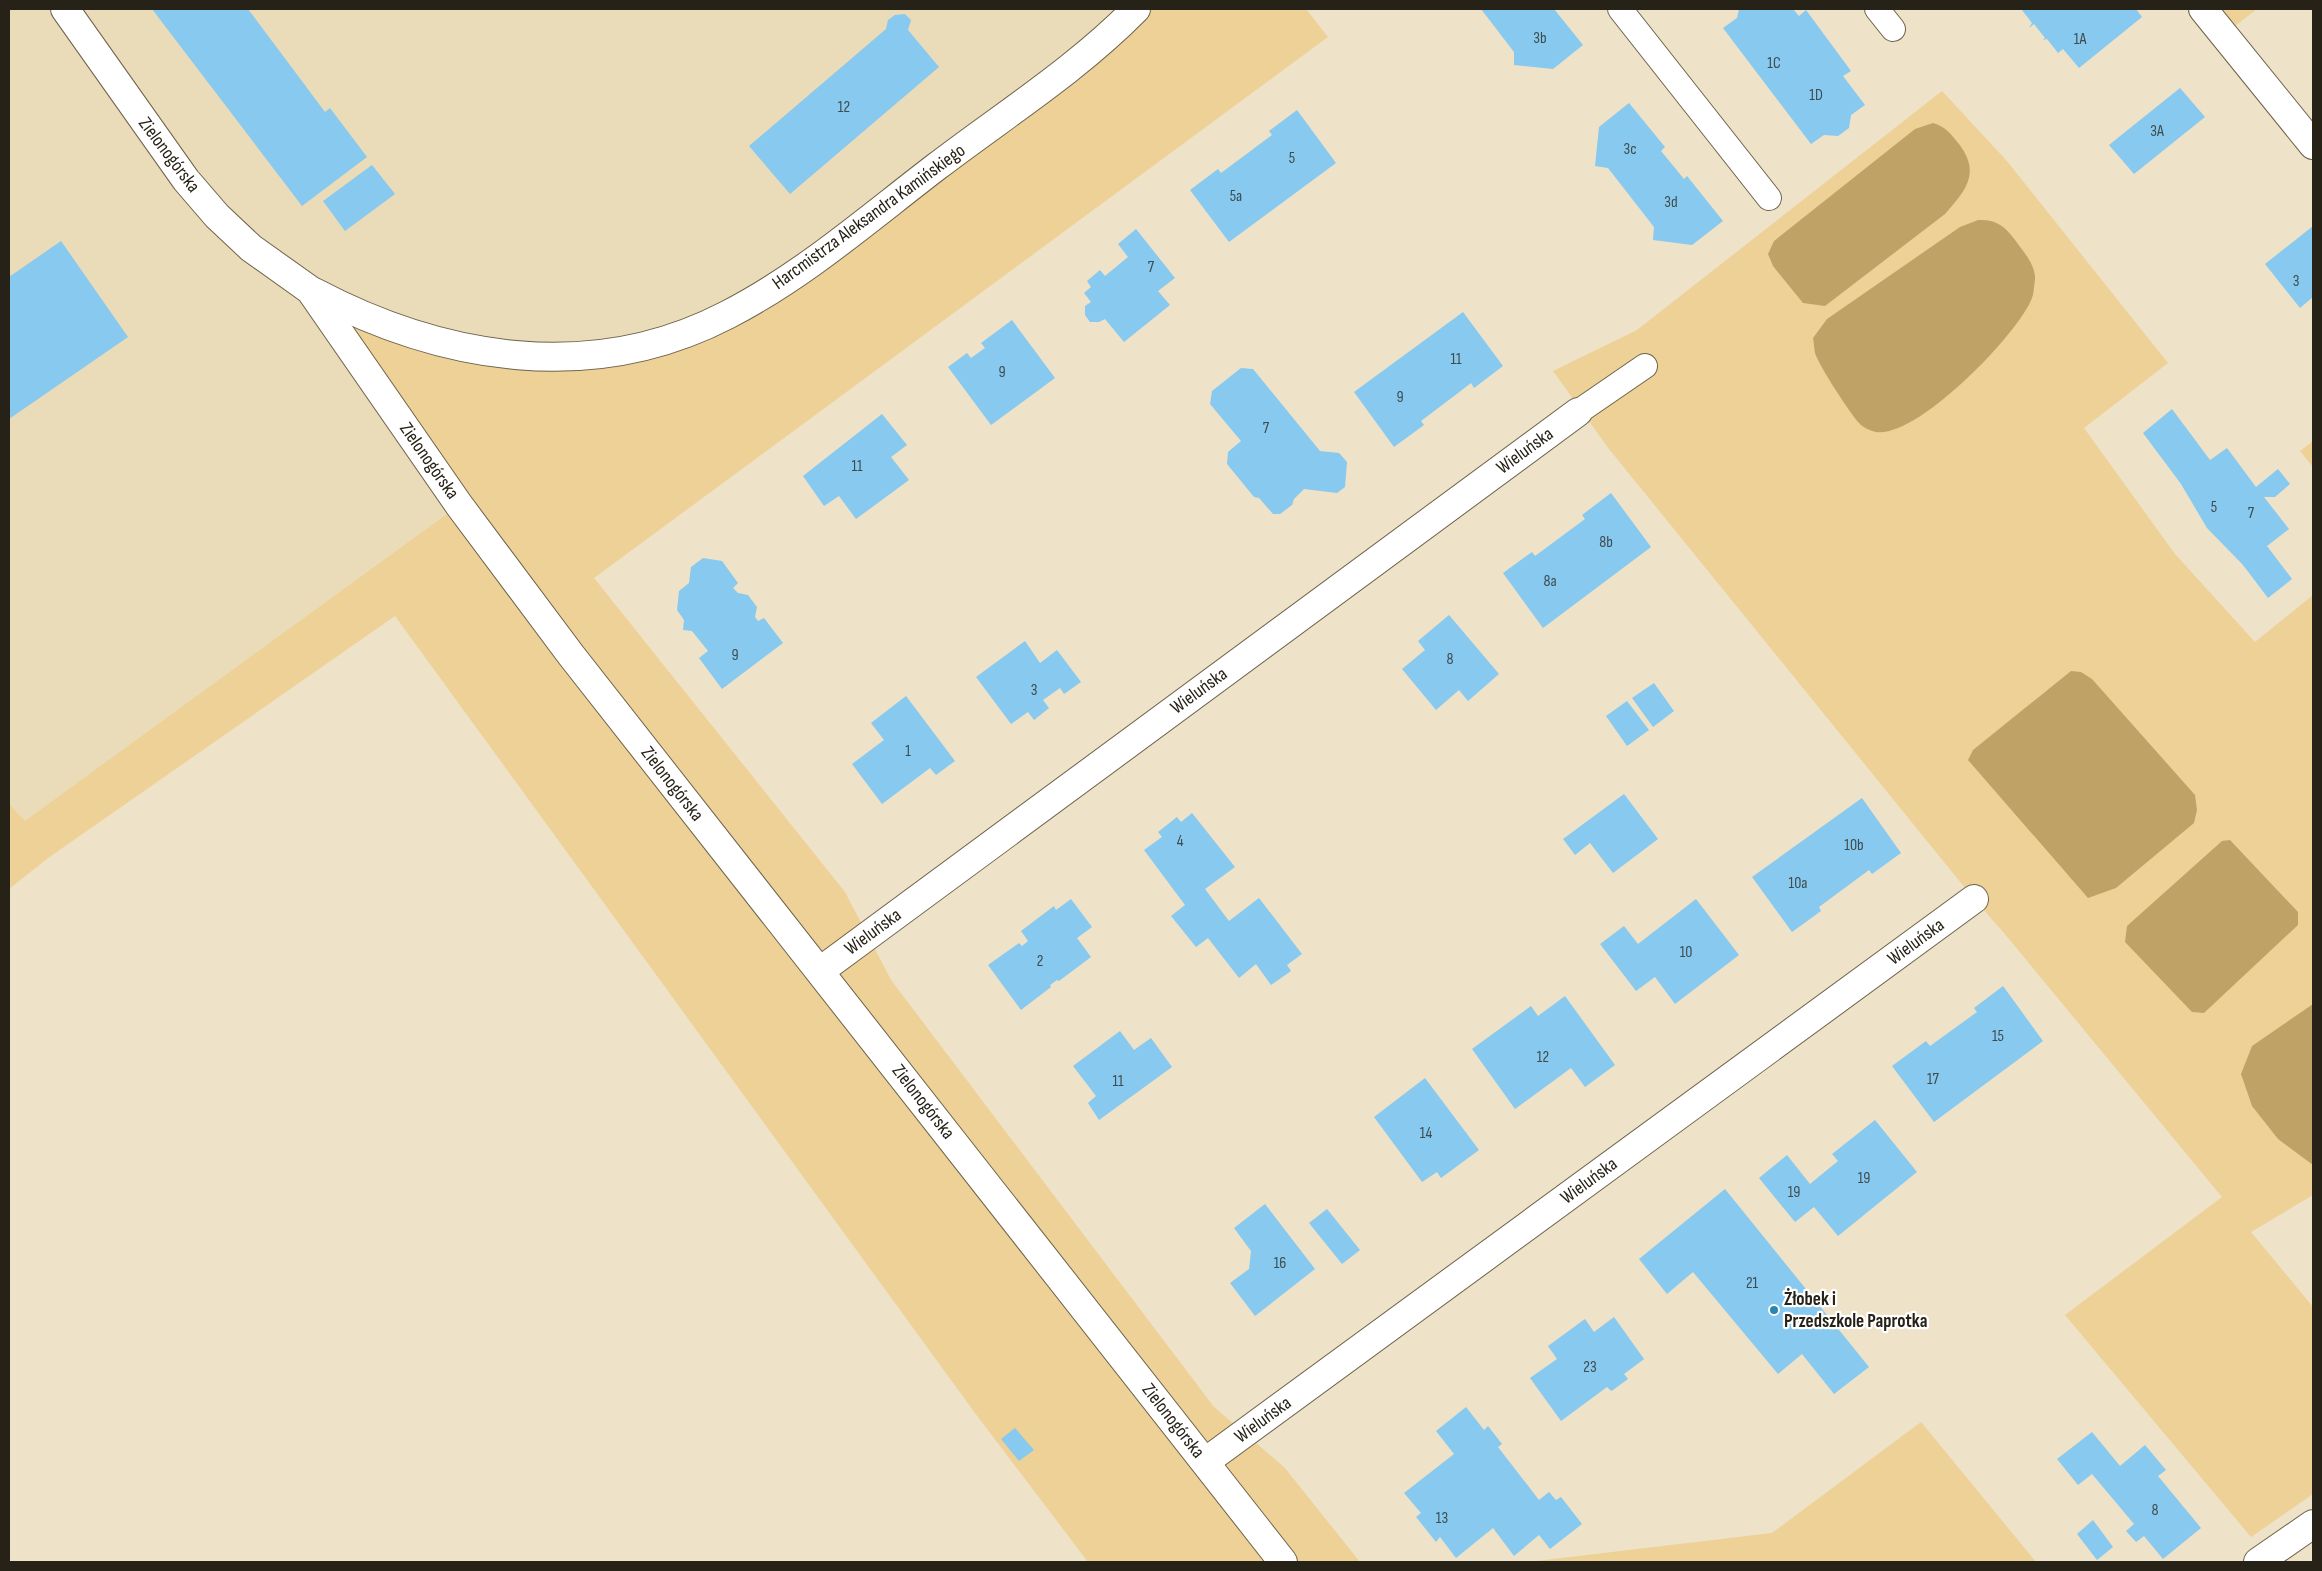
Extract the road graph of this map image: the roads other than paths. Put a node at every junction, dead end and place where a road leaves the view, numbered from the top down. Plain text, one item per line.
1 (65, 9) edge
2 (1136, 9) edge
3 (1620, 9) edge
4 (1877, 9) edge
5 (2203, 9) edge
6 (1893, 29) dead end
7 (2313, 145) edge
8 (1769, 198) dead end
9 (310, 290) junction
10 (1646, 366) dead end
11 (1578, 412) joint
12 (1974, 899) dead end
13 (820, 971) junction
14 (1205, 1462) junction
15 (2313, 1524) edge
16 (1283, 1562) edge
17 (2258, 1562) edge

1 - 9 street, Zielonogórska
2 - 9 street, Harcmistrza Aleksandra Kamińskiego
3 - 8 lane
4 - 6 lane
5 - 7 street
9 - 13 street, Zielonogórska
10 - 11 lane
11 - 13 street, Wieluńska
12 - 14 street, Wieluńska
13 - 14 street, Zielonogórska
14 - 16 street, Zielonogórska
15 - 17 street

